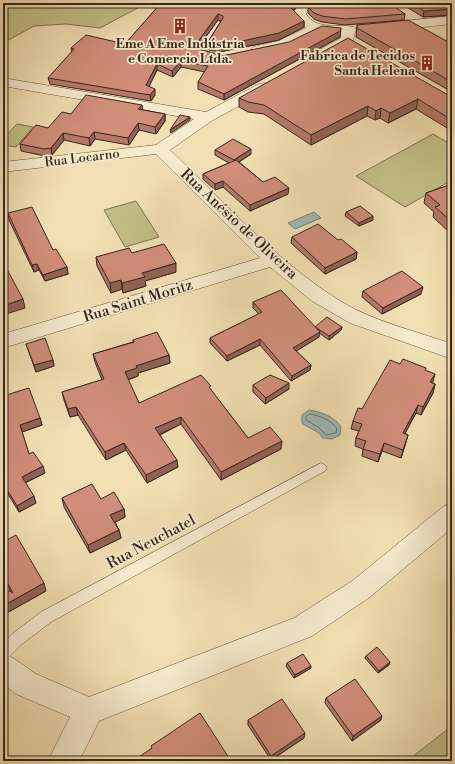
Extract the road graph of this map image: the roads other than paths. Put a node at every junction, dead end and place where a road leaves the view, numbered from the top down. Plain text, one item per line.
1 (309, 3) edge
2 (400, 11) edge
3 (452, 20) edge
4 (420, 22) junction
5 (219, 23) edge
6 (317, 28) junction
7 (348, 35) junction
8 (360, 47) edge
9 (248, 52) edge
10 (225, 57) edge
11 (314, 59) edge
12 (3, 82) edge
13 (273, 82) edge
14 (208, 118) junction
15 (160, 149) junction
16 (3, 167) edge
17 (273, 260) junction
18 (3, 341) edge
19 (452, 352) edge
20 (321, 468) dead end
21 (452, 513) edge
22 (3, 654) edge
23 (3, 667) edge
24 (89, 711) junction
25 (63, 761) edge

1 - 6 street
2 - 4 street
3 - 4 street
4 - 7 street
5 - 10 lane
6 - 7 street
6 - 9 street
7 - 8 street
7 - 11 street
12 - 14 street
13 - 14 street
14 - 15 street
15 - 16 street, Rua Locarno
15 - 17 street, Rua Anésio de Oliveira
17 - 18 street, Rua Saint Moritz
17 - 19 street, Rua Anésio de Oliveira
20 - 22 lane, Rua Neuchatel
21 - 24 street
23 - 24 street
24 - 25 street

